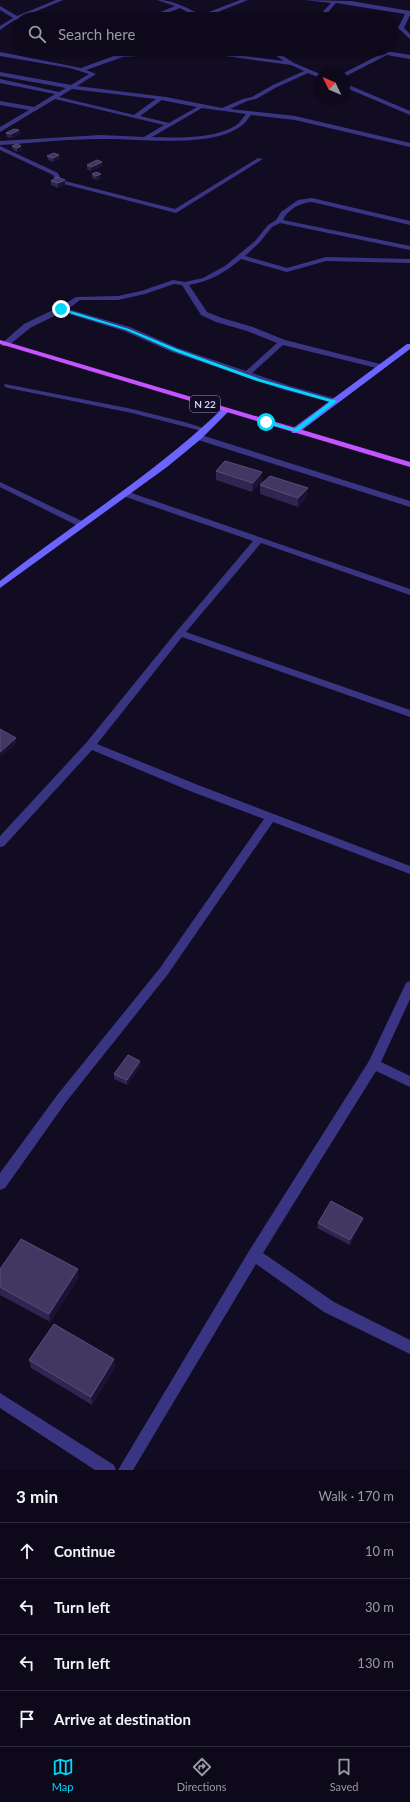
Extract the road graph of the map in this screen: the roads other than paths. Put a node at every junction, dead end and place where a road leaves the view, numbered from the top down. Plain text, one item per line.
1 (60, 0) edge
2 (160, 0) edge
3 (245, 0) edge
4 (308, 0) edge
5 (334, 3) junction
6 (180, 6) junction
7 (404, 7) dead end
8 (0, 8) edge
9 (399, 10) junction
10 (33, 12) edge
11 (165, 12) edge
12 (192, 12) edge
13 (217, 12) edge
14 (326, 12) edge
15 (409, 12) edge
16 (12, 15) edge
17 (12, 21) edge
18 (0, 28) edge
19 (410, 37) edge
20 (0, 54) edge
21 (398, 55) edge
22 (119, 56) edge
23 (231, 56) edge
24 (279, 56) edge
25 (379, 56) edge
26 (410, 57) edge
27 (292, 64) junction
28 (80, 70) junction
29 (308, 71) junction
30 (350, 72) edge
31 (0, 74) edge
32 (314, 74) edge
33 (0, 81) edge
34 (72, 87) junction
35 (350, 88) edge
36 (62, 94) junction
37 (56, 98) junction
38 (160, 99) junction
39 (0, 103) edge
40 (200, 107) junction
41 (34, 109) junction
42 (223, 110) junction
43 (410, 113) edge
44 (249, 114) junction
45 (136, 116) junction
46 (167, 124) junction
47 (2, 127) edge
48 (146, 138) junction
49 (0, 143) edge
50 (410, 145) edge
51 (0, 148) edge
52 (260, 159) dead end
53 (279, 220) junction
54 (410, 223) edge
55 (410, 248) edge
56 (239, 256) junction
57 (410, 261) edge
58 (185, 284) junction
59 (61, 309) junction
60 (282, 342) junction
61 (3, 343) edge
62 (410, 346) edge
63 (381, 367) junction
64 (247, 374) junction
65 (8, 386) dead end
66 (334, 401) junction
67 (226, 410) junction
68 (206, 430) junction
69 (295, 431) junction
70 (198, 437) junction
71 (410, 465) edge
72 (0, 484) edge
73 (126, 494) junction
74 (410, 504) edge
75 (81, 524) junction
76 (258, 541) junction
77 (0, 585) edge
78 (410, 592) edge
79 (180, 633) junction
80 (410, 714) edge
81 (90, 745) junction
82 (271, 817) junction
83 (0, 843) edge
84 (410, 870) edge
85 (410, 986) edge
86 (374, 1064) junction
87 (410, 1082) edge
88 (0, 1184) edge
89 (254, 1255) junction
90 (410, 1347) edge
91 (0, 1400) edge
92 (109, 1470) edge
93 (125, 1470) edge

1 - 10 street
2 - 6 street
3 - 13 street
4 - 5 street
5 - 9 street
5 - 14 street
6 - 11 street
6 - 12 street
7 - 9 street
8 - 16 street
9 - 15 street
15 - 19 street
17 - 18 street
20 - 28 street
21 - 26 street
22 - 28 street
23 - 27 street
24 - 27 street
25 - 30 street
27 - 29 street
28 - 34 street
29 - 32 street
29 - 42 street
31 - 34 street
33 - 36 street
34 - 36 street
34 - 38 street
35 - 43 street
36 - 37 street
37 - 41 street
37 - 45 street
38 - 40 street
38 - 45 street
39 - 41 street
40 - 42 street
40 - 46 street
41 - 47 street
42 - 44 street
44 - 48 street
44 - 50 street
45 - 46 street
46 - 48 street
48 - 49 street
51 - 52 street
53 - 54 street
53 - 55 street
53 - 56 street
56 - 57 street
56 - 58 street
58 - 59 street
58 - 60 street
59 - 61 street
59 - 64 street
60 - 63 street
60 - 64 street
61 - 67 main road, N 22
62 - 63 street
63 - 66 street
64 - 66 street
65 - 68 street
66 - 69 street
67 - 68 street
67 - 69 main road, N 22
68 - 70 street
69 - 71 main road, N 22
70 - 73 street
70 - 74 street
72 - 75 street
73 - 75 street
73 - 76 street
75 - 77 street
76 - 78 street
76 - 79 street
79 - 80 street
79 - 81 street
81 - 82 street
81 - 83 street
82 - 84 street
82 - 88 street
85 - 86 street
86 - 87 street
86 - 89 street
89 - 90 street
89 - 93 street
91 - 92 street

